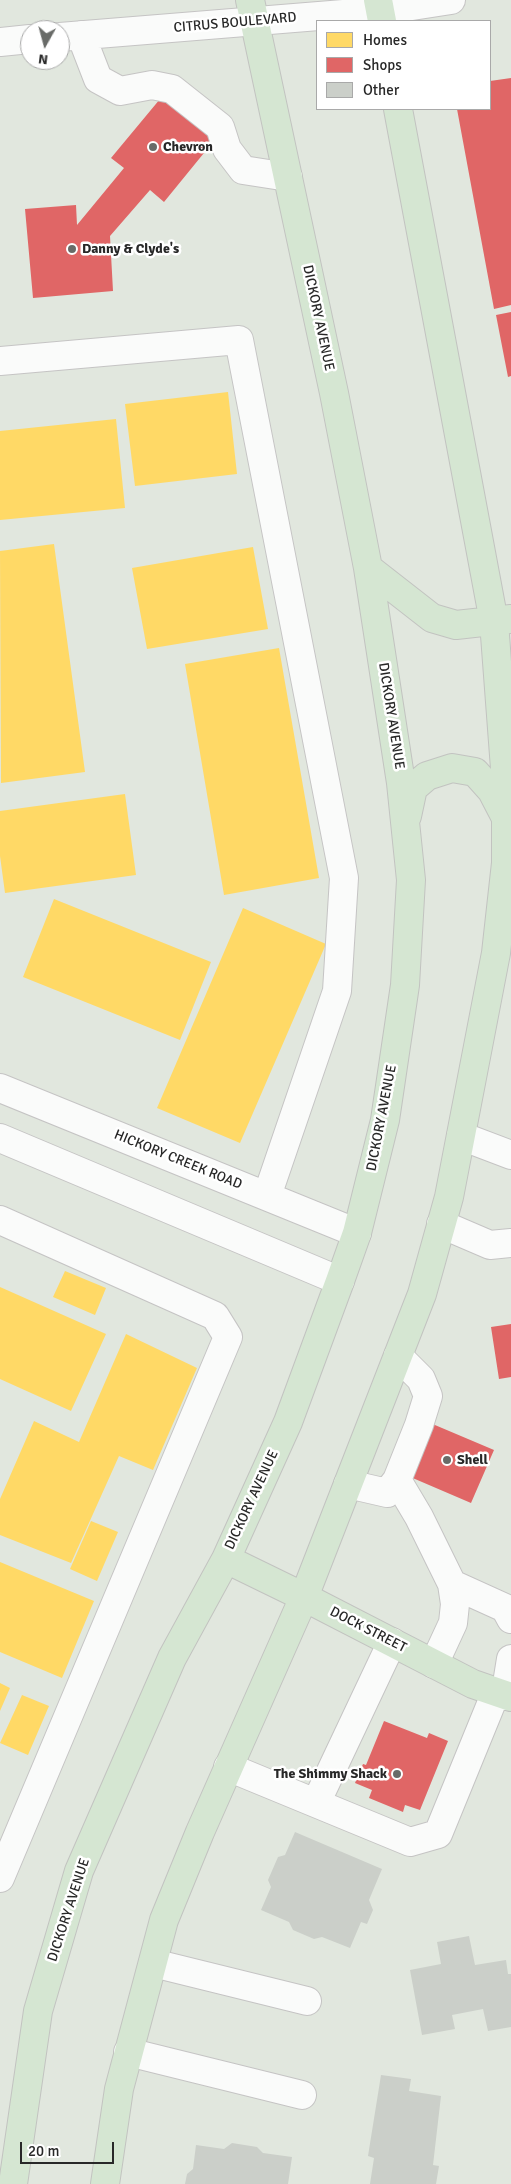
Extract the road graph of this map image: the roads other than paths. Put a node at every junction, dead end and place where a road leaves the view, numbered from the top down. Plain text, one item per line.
1 (352, 0) edge
2 (451, 0) edge
3 (252, 10) edge
4 (380, 11) edge
5 (71, 36) edge
6 (20, 40) edge
7 (0, 42) edge
8 (398, 110) edge
9 (288, 177) junction
10 (0, 361) edge
11 (368, 568) junction
12 (503, 621) edge
13 (506, 721) edge
14 (506, 819) junction
15 (405, 823) junction
16 (0, 1088) edge
17 (461, 1136) junction
18 (0, 1138) edge
19 (511, 1155) edge
20 (267, 1196) junction
21 (0, 1220) edge
22 (441, 1224) junction
23 (357, 1233) junction
24 (511, 1243) edge
25 (340, 1281) junction
26 (398, 1356) junction
27 (397, 1480) junction
28 (348, 1484) junction
29 (226, 1559) junction
30 (452, 1584) junction
31 (304, 1597) junction
32 (511, 1619) edge
33 (392, 1642) junction
34 (511, 1659) edge
35 (434, 1664) junction
36 (504, 1695) edge
37 (228, 1767) junction
38 (316, 1803) junction
39 (0, 1878) edge
40 (152, 1962) junction
41 (307, 2001) dead end
42 (128, 2052) junction
43 (302, 2096) dead end
44 (12, 2181) edge
45 (105, 2184) edge

1 - 4 street
2 - 4 street, CITRUS BOULEVARD
3 - 4 street, CITRUS BOULEVARD
3 - 5 street, CITRUS BOULEVARD
3 - 9 main road, DICKORY AVENUE
5 - 9 street
6 - 7 street
8 - 12 main road
9 - 11 main road, DICKORY AVENUE
10 - 20 street
11 - 12 main road
11 - 15 main road, DICKORY AVENUE
12 - 13 main road
13 - 14 main road
14 - 15 main road
14 - 17 main road
15 - 23 main road, DICKORY AVENUE
16 - 20 street, HICKORY CREEK ROAD
17 - 19 street
17 - 22 main road
18 - 25 street
20 - 23 street, HICKORY CREEK ROAD
21 - 39 street
22 - 24 street
22 - 26 main road
23 - 25 main road, DICKORY AVENUE
25 - 29 main road, DICKORY AVENUE
26 - 27 street
26 - 28 main road
27 - 28 street
27 - 30 street
28 - 31 main road
29 - 31 main road, DOCK STREET
29 - 44 main road, DICKORY AVENUE
30 - 32 street
30 - 35 street
31 - 33 main road, DOCK STREET
31 - 37 main road
33 - 35 main road, DOCK STREET
33 - 38 street
34 - 36 street
35 - 36 main road, DOCK STREET
36 - 38 street
37 - 38 street
37 - 40 main road
40 - 41 street
40 - 42 main road
42 - 43 street
42 - 45 main road

